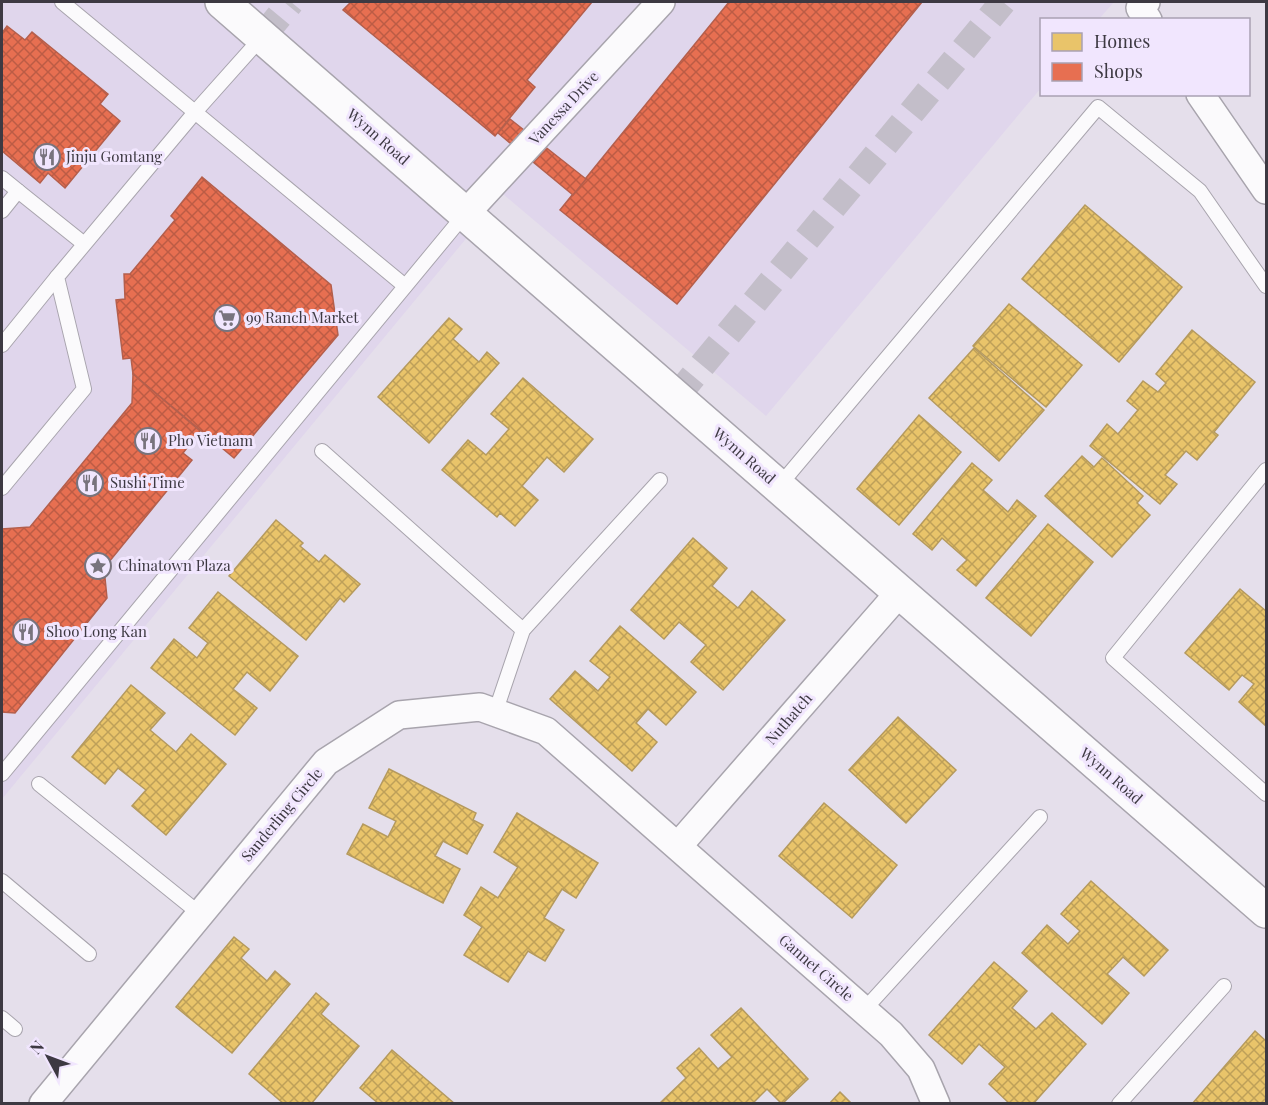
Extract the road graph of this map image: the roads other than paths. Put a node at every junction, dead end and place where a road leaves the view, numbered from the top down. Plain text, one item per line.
1 (62, 2) edge
2 (222, 2) edge
3 (661, 2) edge
4 (262, 37) junction
5 (1201, 96) edge
6 (196, 111) junction
7 (2, 178) edge
8 (1266, 190) edge
9 (18, 191) junction
10 (2, 211) edge
11 (466, 213) junction
12 (83, 243) junction
13 (57, 277) junction
14 (405, 286) junction
15 (1266, 286) edge
16 (2, 345) edge
17 (322, 451) dead end
18 (1266, 470) edge
19 (660, 480) dead end
20 (779, 486) junction
21 (2, 488) edge
22 (900, 592) junction
23 (523, 630) junction
24 (495, 713) junction
25 (2, 774) edge
26 (39, 784) dead end
27 (1266, 794) edge
28 (1040, 817) dead end
29 (678, 846) junction
30 (2, 881) edge
31 (1266, 911) edge
32 (200, 914) junction
33 (89, 954) dead end
34 (1224, 986) dead end
35 (864, 1010) junction
36 (2, 1018) edge
37 (15, 1029) dead end
38 (43, 1104) edge
39 (936, 1104) edge
40 (1119, 1104) edge

1 - 6 lane
2 - 4 street, Wynn Road
3 - 11 street, Vanessa Drive
4 - 6 lane
4 - 11 street, Wynn Road
5 - 8 street
6 - 12 lane
6 - 14 lane
7 - 9 lane
9 - 10 lane
9 - 12 lane
11 - 14 lane
11 - 20 street, Wynn Road
12 - 13 lane
13 - 16 lane
13 - 21 lane
14 - 25 lane
15 - 20 lane
17 - 23 lane
18 - 27 lane
19 - 23 lane
20 - 22 street, Wynn Road
22 - 29 street, Nuthatch
22 - 31 street, Wynn Road
23 - 24 lane
24 - 29 street, Sanderling Circle
24 - 32 street, Sanderling Circle
26 - 32 lane
28 - 35 lane
29 - 35 street, Gannet Circle
30 - 33 lane
32 - 38 street, Sanderling Circle
34 - 40 lane
35 - 39 street, Gannet Circle
36 - 37 lane

